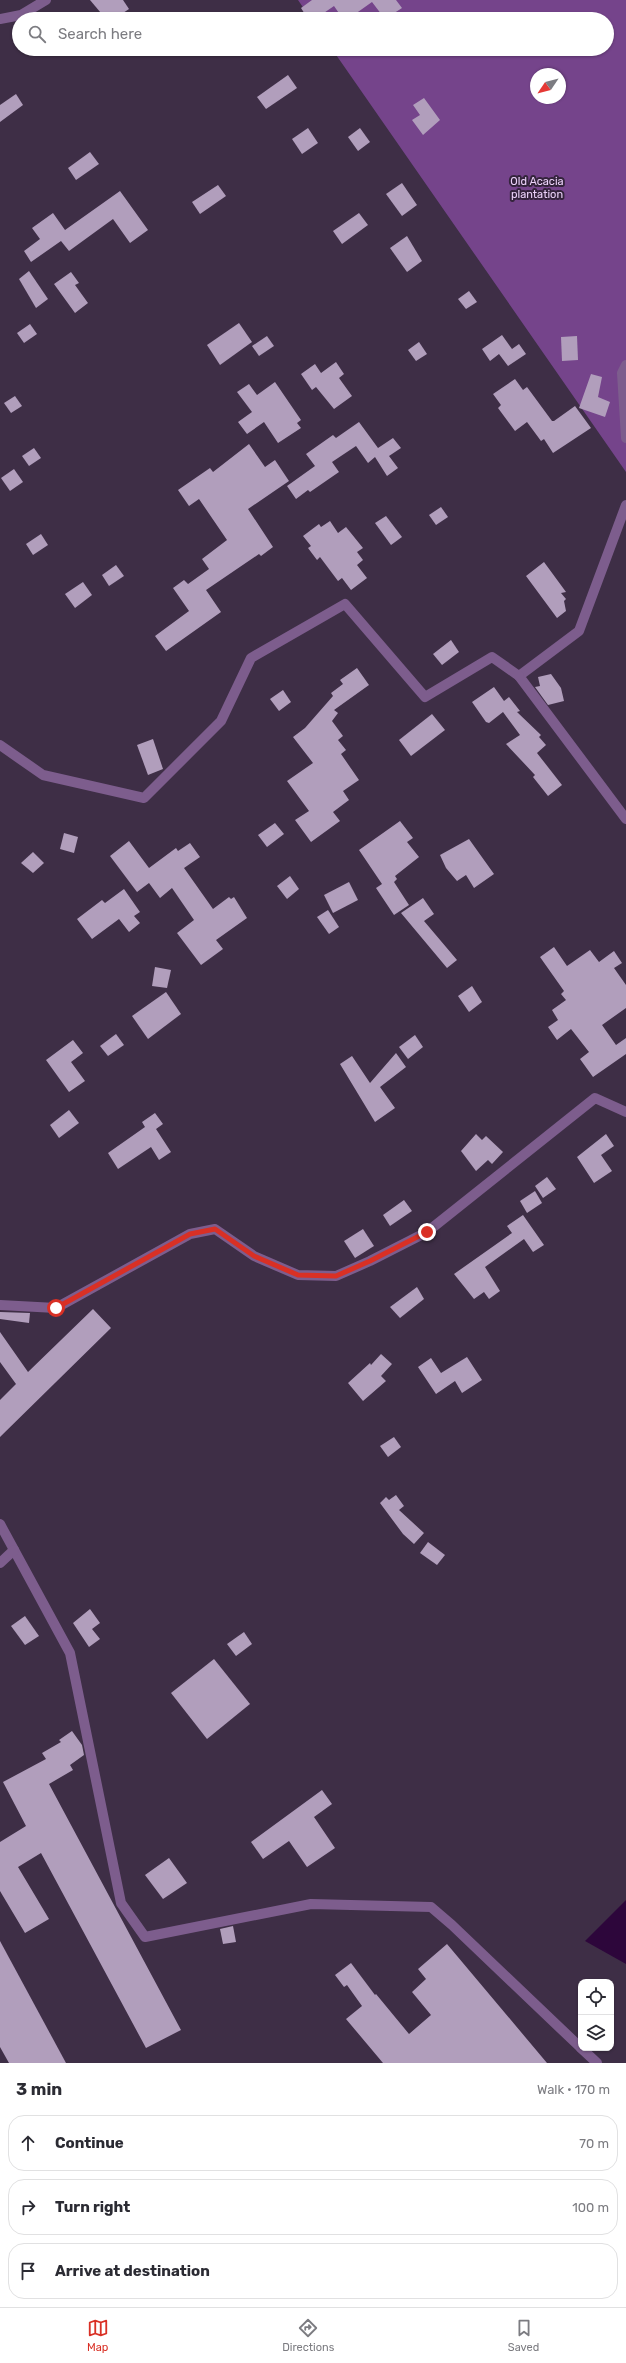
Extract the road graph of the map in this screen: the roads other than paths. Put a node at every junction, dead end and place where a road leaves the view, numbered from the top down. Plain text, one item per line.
1 (46, 0) edge
2 (27, 12) edge
3 (12, 17) edge
4 (0, 19) edge
5 (626, 365) edge
6 (626, 438) edge
7 (626, 504) edge
8 (519, 676) junction
9 (0, 745) edge
10 (626, 819) edge
11 (626, 1112) edge
12 (0, 1305) edge
13 (0, 1524) edge
14 (14, 1550) junction
15 (0, 1563) edge
16 (578, 2045) edge
17 (584, 2051) edge
18 (597, 2063) edge

1 - 2 street
3 - 4 street
5 - 6 street
7 - 8 street
8 - 9 street
8 - 10 street
11 - 12 street
13 - 14 street
14 - 15 street
14 - 16 street
17 - 18 street

